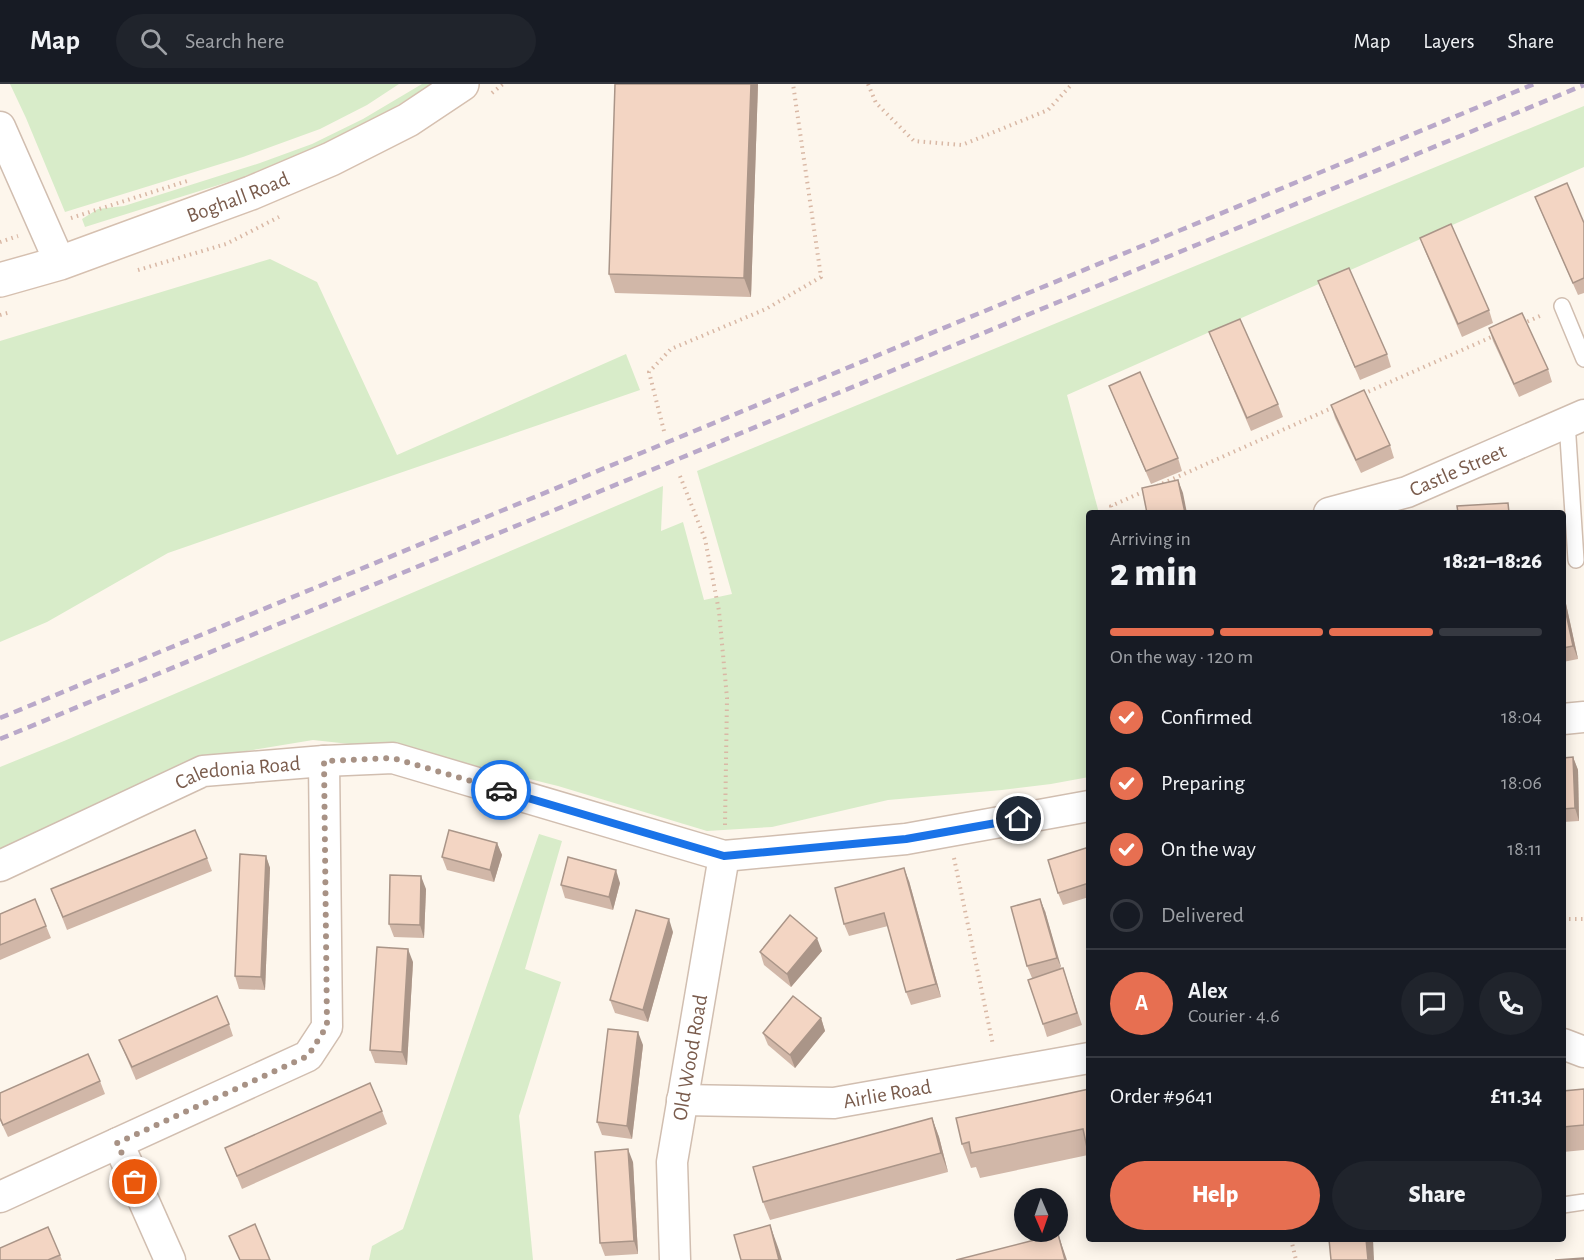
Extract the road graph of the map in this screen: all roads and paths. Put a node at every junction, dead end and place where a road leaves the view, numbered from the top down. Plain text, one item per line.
1 (462, 84) edge
2 (793, 84) edge
3 (868, 84) edge
4 (1072, 84) edge
5 (0, 127) edge
6 (197, 178) dead end
7 (44, 226) junction
8 (60, 263) junction
9 (0, 280) edge
10 (1562, 306) joint
11 (1519, 325) edge
12 (1498, 334) edge
13 (1583, 352) edge
14 (1358, 396) edge
15 (1337, 406) edge
16 (1576, 418) edge
17 (664, 431) dead end
18 (680, 476) dead end
19 (1112, 510) edge
20 (1340, 510) edge
21 (1576, 560) dead end
22 (1584, 717) edge
23 (1566, 720) edge
24 (324, 761) junction
25 (1086, 807) edge
26 (949, 831) junction
27 (724, 856) junction
28 (0, 866) edge
29 (1584, 919) edge
30 (1566, 920) edge
31 (1566, 1045) edge
32 (1584, 1052) edge
33 (1086, 1059) edge
34 (1001, 1074) junction
35 (682, 1100) junction
36 (117, 1143) junction
37 (0, 1197) edge
38 (1584, 1202) edge
39 (1566, 1205) edge
40 (1292, 1242) edge
41 (170, 1260) edge
42 (675, 1260) edge
43 (1296, 1260) edge

1 - 8 street, Boghall Road
2 - 17 path
3 - 4 path
5 - 7 street
6 - 7 path
7 - 8 street
8 - 9 street, Boghall Road
10 - 11 path
10 - 13 lane
12 - 14 path
15 - 19 path
16 - 20 street, Castle Street
16 - 21 lane
18 - 27 path
22 - 23 street
24 - 27 street, Caledonia Road
24 - 28 street, Caledonia Road
24 - 36 street
25 - 26 street, Caledonia Road
26 - 27 street, Caledonia Road
26 - 34 path
27 - 35 street, Old Wood Road
29 - 30 path
31 - 32 street
33 - 34 street, Airlie Road
34 - 35 street, Airlie Road
35 - 42 street, Old Wood Road
36 - 37 street
36 - 41 street
38 - 39 lane
40 - 43 path

